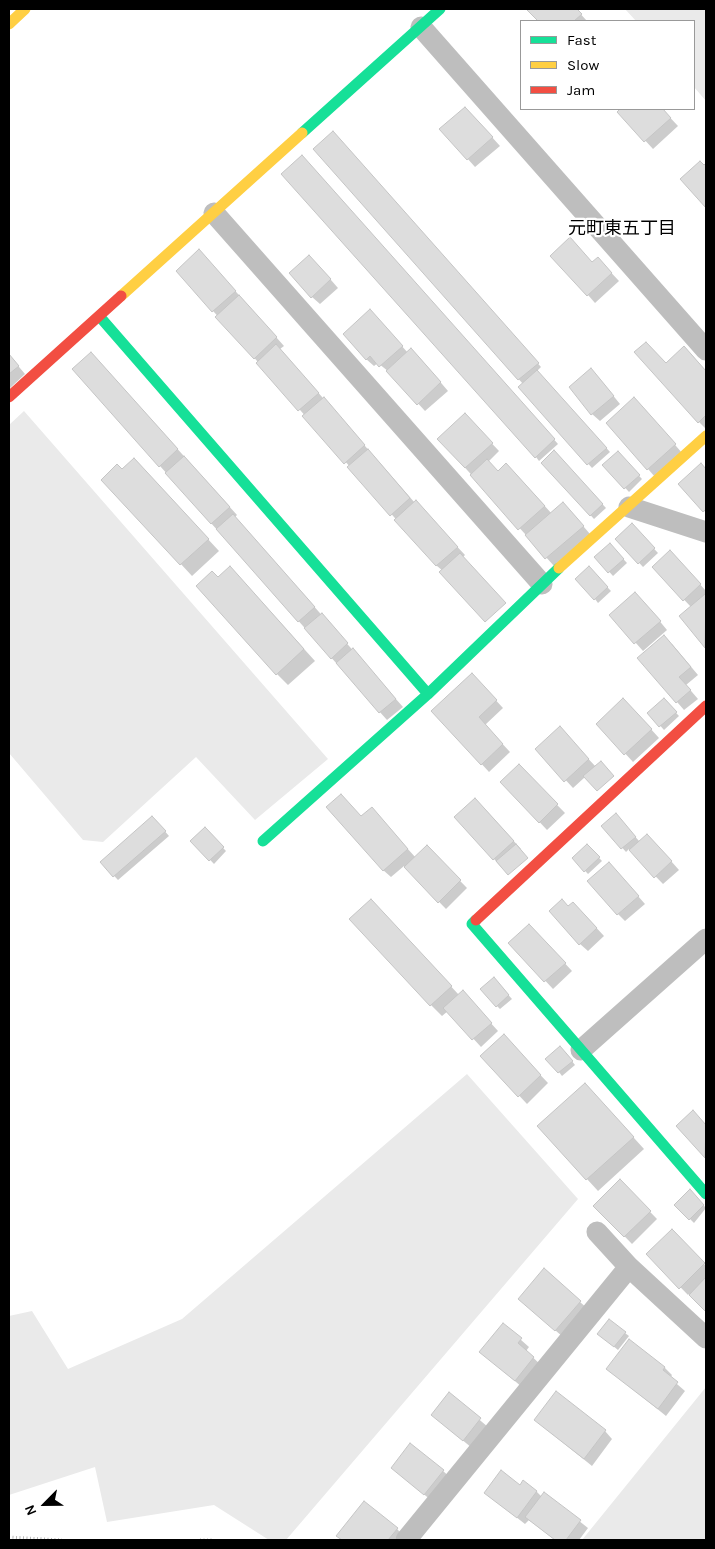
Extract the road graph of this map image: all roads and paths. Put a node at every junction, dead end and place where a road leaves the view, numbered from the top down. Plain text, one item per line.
1 (25, 9) edge
2 (440, 9) edge
3 (9, 24) edge
4 (421, 27) junction
5 (214, 212) junction
6 (100, 317) junction
7 (706, 350) edge
8 (9, 397) edge
9 (706, 436) edge
10 (629, 507) junction
11 (706, 532) edge
12 (542, 584) junction
13 (428, 694) junction
14 (706, 706) edge
15 (263, 841) dead end
16 (706, 939) edge
17 (581, 1050) junction
18 (705, 1190) edge
19 (597, 1232) dead end
20 (628, 1267) junction
21 (706, 1338) edge
22 (9, 1536) edge
23 (62, 1540) edge
24 (200, 1540) edge
25 (214, 1540) edge
26 (406, 1540) edge

1 - 3 street
2 - 4 street
4 - 5 street
4 - 7 street
5 - 6 street
5 - 12 street
6 - 8 street
6 - 13 street
9 - 10 street
10 - 11 street
10 - 12 street
12 - 13 street
13 - 15 street
14 - 17 street
16 - 17 street
17 - 18 street
19 - 20 street
20 - 21 street
20 - 26 street
22 - 23 path
24 - 25 path

